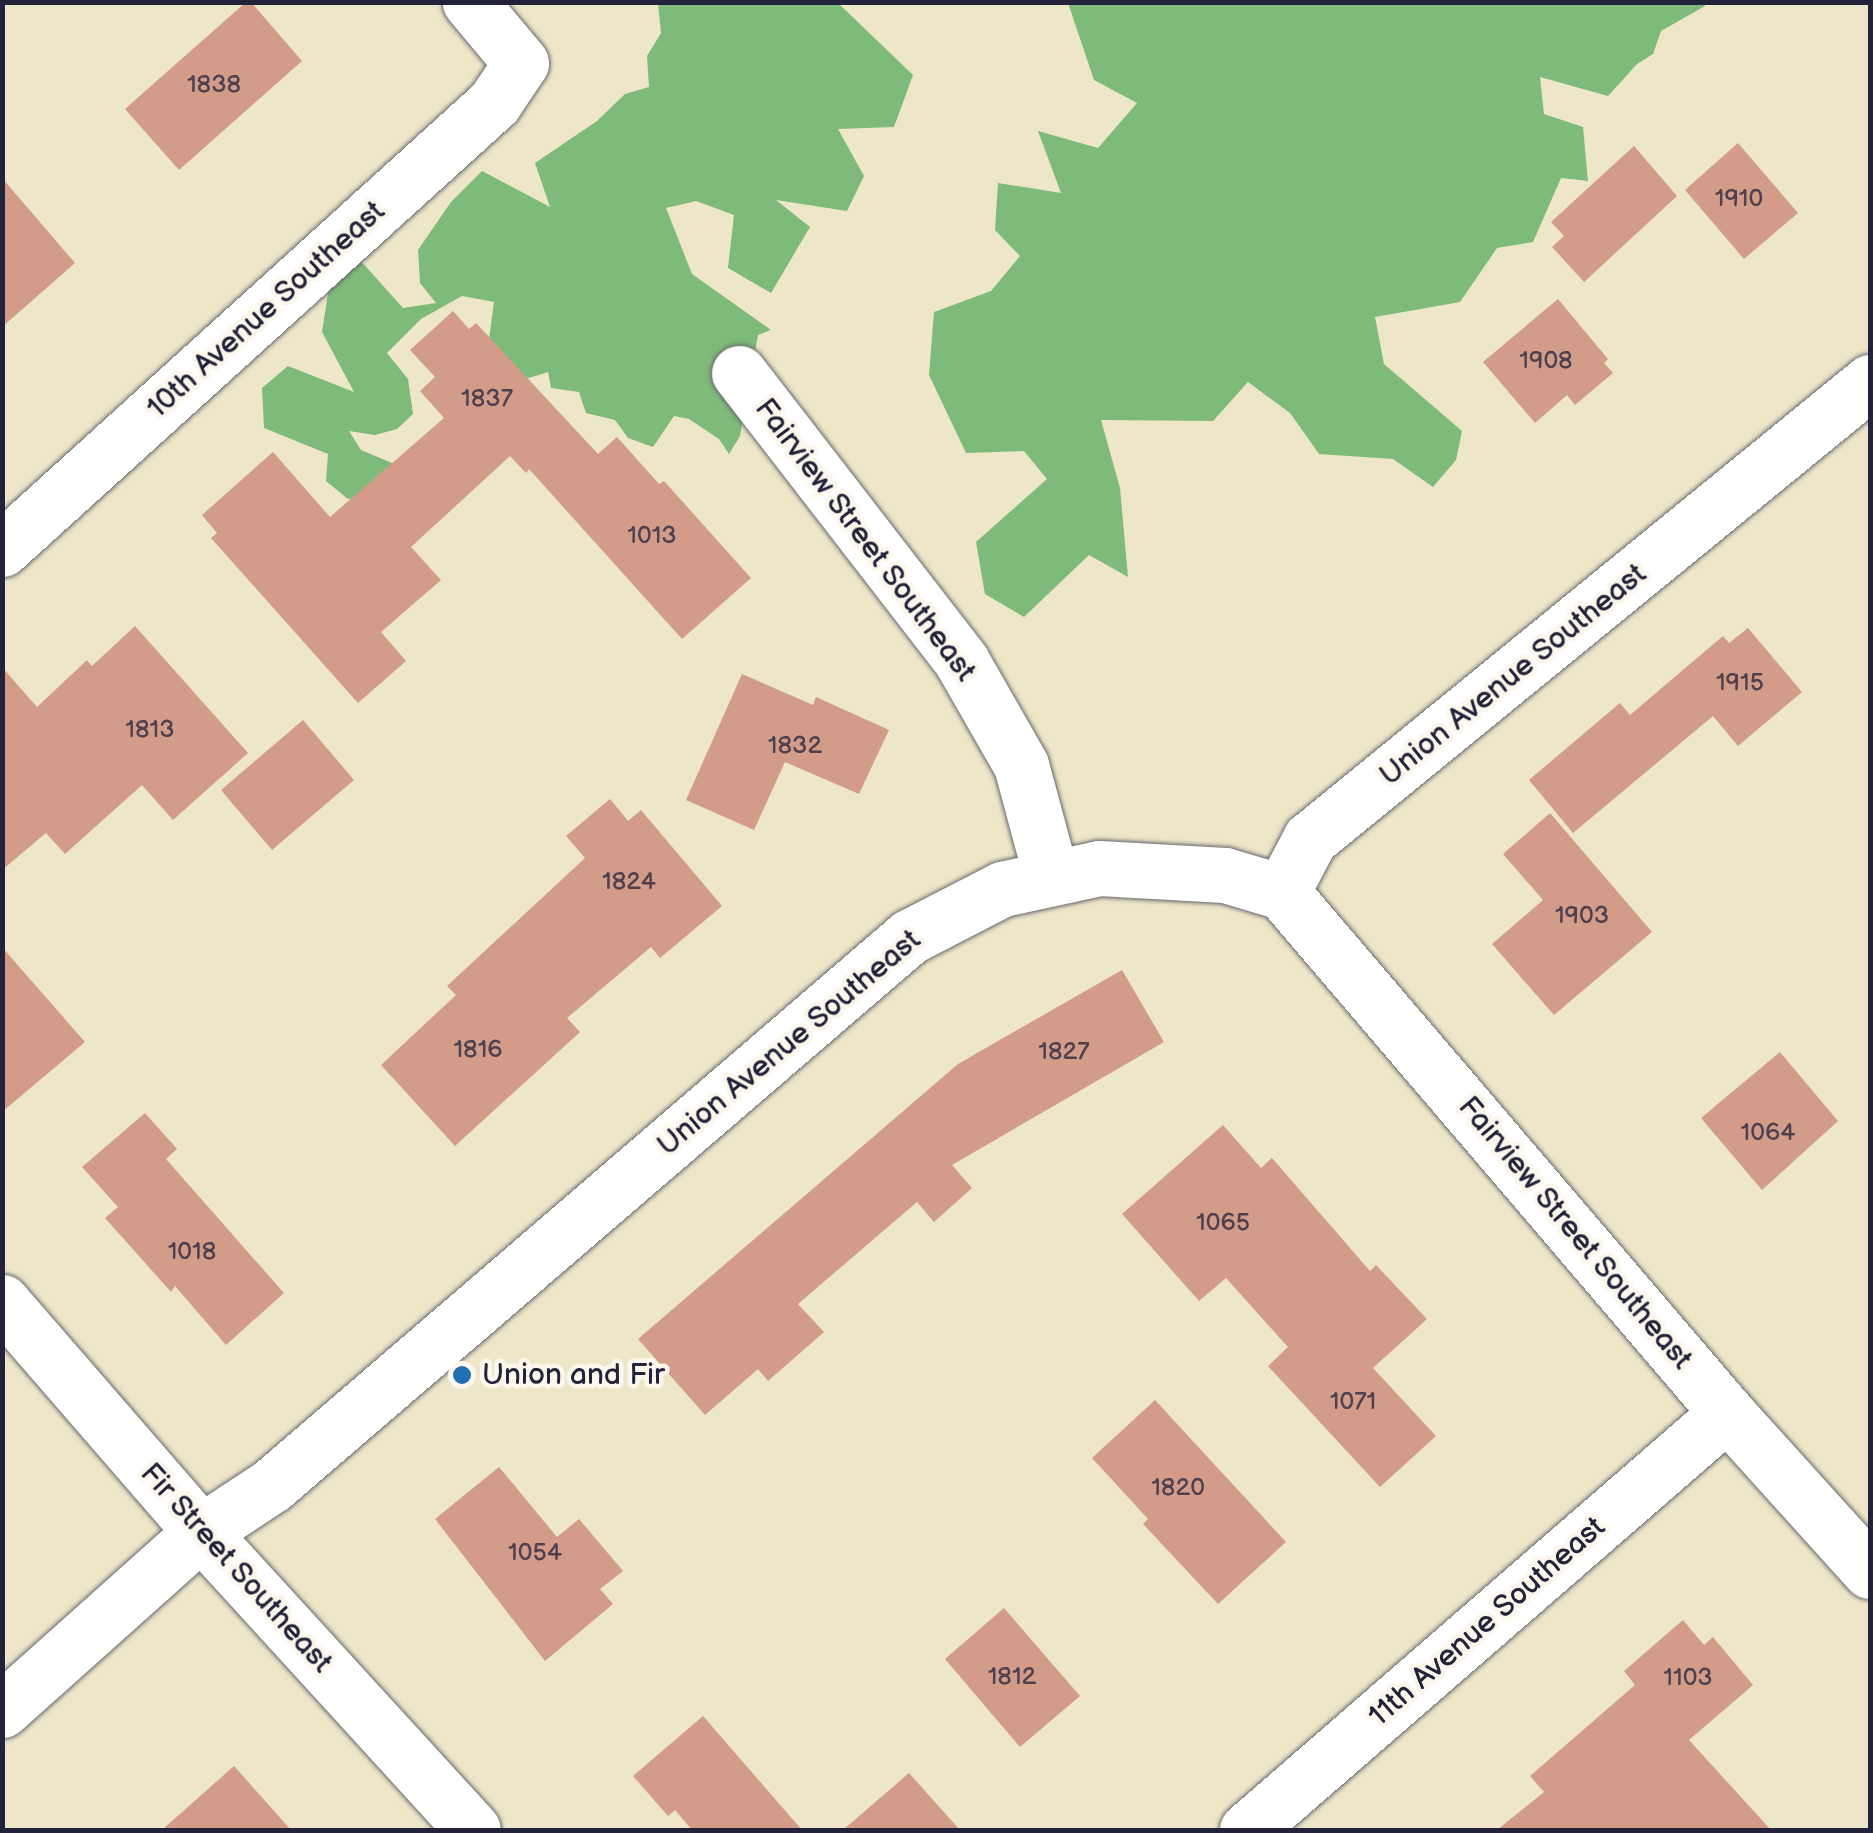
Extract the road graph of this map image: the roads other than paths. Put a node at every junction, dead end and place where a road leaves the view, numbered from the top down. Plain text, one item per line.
1 (470, 2) edge
2 (738, 373) dead end
3 (1870, 382) edge
4 (2, 549) edge
5 (1051, 876) junction
6 (1282, 892) junction
7 (2, 1302) edge
8 (1727, 1413) junction
9 (201, 1532) junction
10 (1866, 1558) edge
11 (2, 1710) edge
12 (473, 1830) edge
13 (1248, 1830) edge

1 - 4 street, 10th Avenue Southeast
2 - 5 street, Fairview Street Southeast
3 - 6 street, Union Avenue Southeast
5 - 6 street, Union Avenue Southeast
5 - 9 street, Union Avenue Southeast
6 - 8 street, Fairview Street Southeast
7 - 9 street, Fir Street Southeast
8 - 10 street, Fairview Street Southeast
8 - 13 street, 11th Avenue Southeast
9 - 11 street, Union Avenue Southeast
9 - 12 street, Fir Street Southeast

